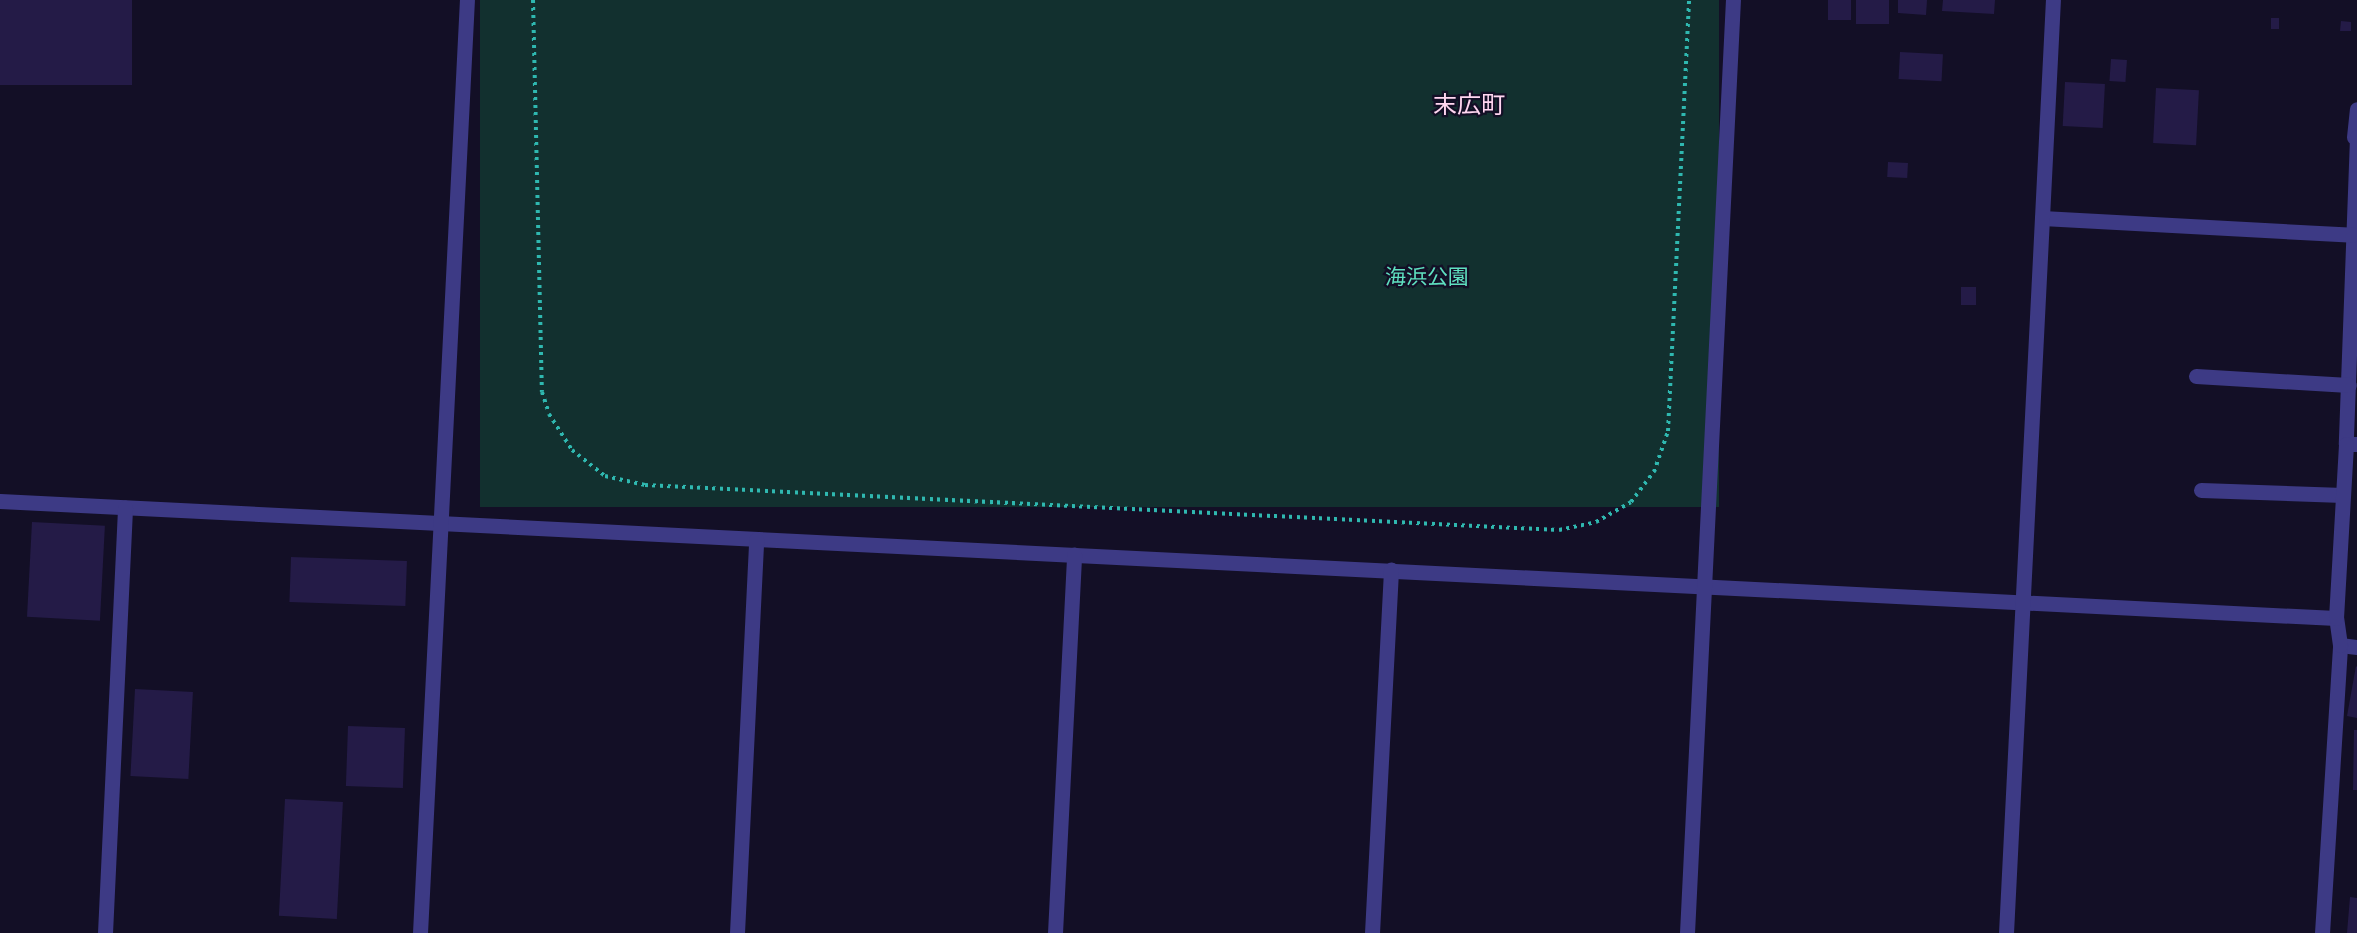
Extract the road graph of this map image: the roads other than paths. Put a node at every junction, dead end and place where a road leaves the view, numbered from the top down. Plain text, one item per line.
1 (467, 0) edge
2 (1734, 0) edge
3 (2053, 0) edge
4 (2357, 109) edge
5 (2356, 137) edge
6 (2042, 218) junction
7 (2353, 235) junction
8 (2355, 334) edge
9 (2196, 376) dead end
10 (2349, 385) junction
11 (2351, 444) edge
12 (2201, 490) dead end
13 (2343, 495) junction
14 (0, 501) edge
15 (126, 507) junction
16 (441, 523) junction
17 (756, 538) junction
18 (1074, 554) junction
19 (1391, 569) junction
20 (1704, 585) junction
21 (2023, 600) junction
22 (2336, 618) junction
23 (2340, 645) junction
24 (2357, 647) edge
25 (105, 933) edge
26 (420, 933) edge
27 (737, 933) edge
28 (1055, 933) edge
29 (1372, 933) edge
30 (1687, 933) edge
31 (2006, 933) edge
32 (2322, 933) edge

1 - 16 street
2 - 20 street
3 - 6 street
4 - 5 street
5 - 7 street
6 - 7 street
6 - 21 street
7 - 8 street
8 - 10 street
9 - 10 street
10 - 11 street
11 - 13 street
12 - 13 street
13 - 22 street
14 - 15 street
15 - 16 street
15 - 25 street
16 - 17 street
16 - 26 street
17 - 18 street
17 - 27 street
18 - 19 street
18 - 28 street
19 - 20 street
19 - 29 street
20 - 21 street
20 - 30 street
21 - 22 street
21 - 31 street
22 - 23 street
23 - 24 street
23 - 32 street

